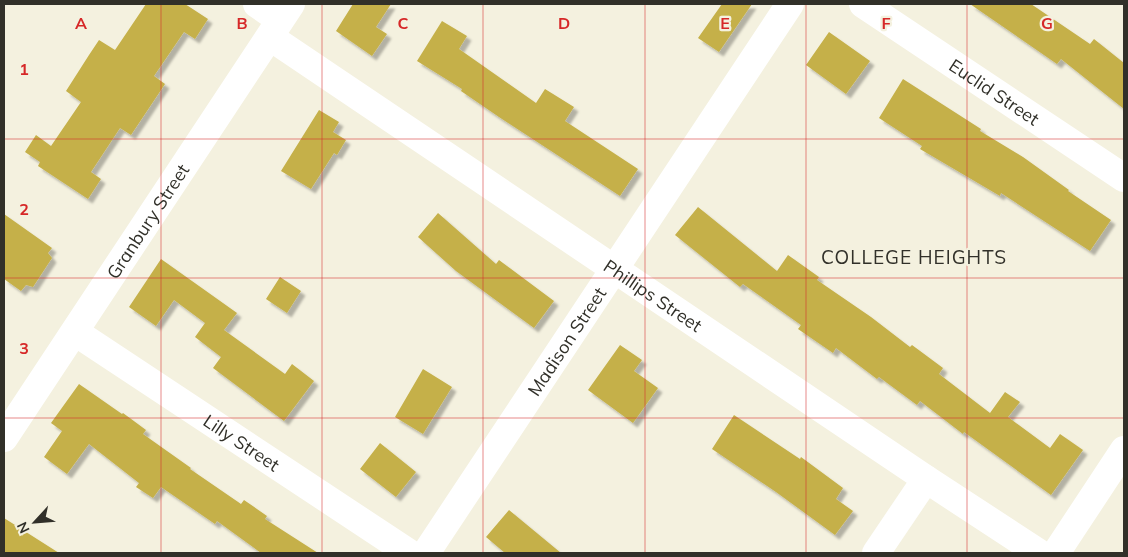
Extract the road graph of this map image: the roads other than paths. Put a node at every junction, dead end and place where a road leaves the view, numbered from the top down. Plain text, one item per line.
1 (257, 4) edge
2 (790, 4) edge
3 (863, 4) edge
4 (280, 20) edge
5 (1124, 178) edge
6 (614, 268) junction
7 (74, 332) junction
8 (4, 438) edge
9 (1124, 450) edge
10 (926, 480) junction
11 (410, 553) edge
12 (426, 553) edge
13 (876, 553) edge
14 (1039, 553) edge
15 (1056, 553) edge

1 - 4 street, Phillips Street
2 - 6 street, Madison Street
3 - 5 street, Euclid Street
4 - 6 street, Phillips Street
4 - 7 street, Granbury Street
6 - 10 street, Phillips Street
6 - 12 street, Madison Street
7 - 8 street, Granbury Street
7 - 11 street, Lilly Street
9 - 15 street
10 - 13 street
10 - 14 street, Phillips Street

